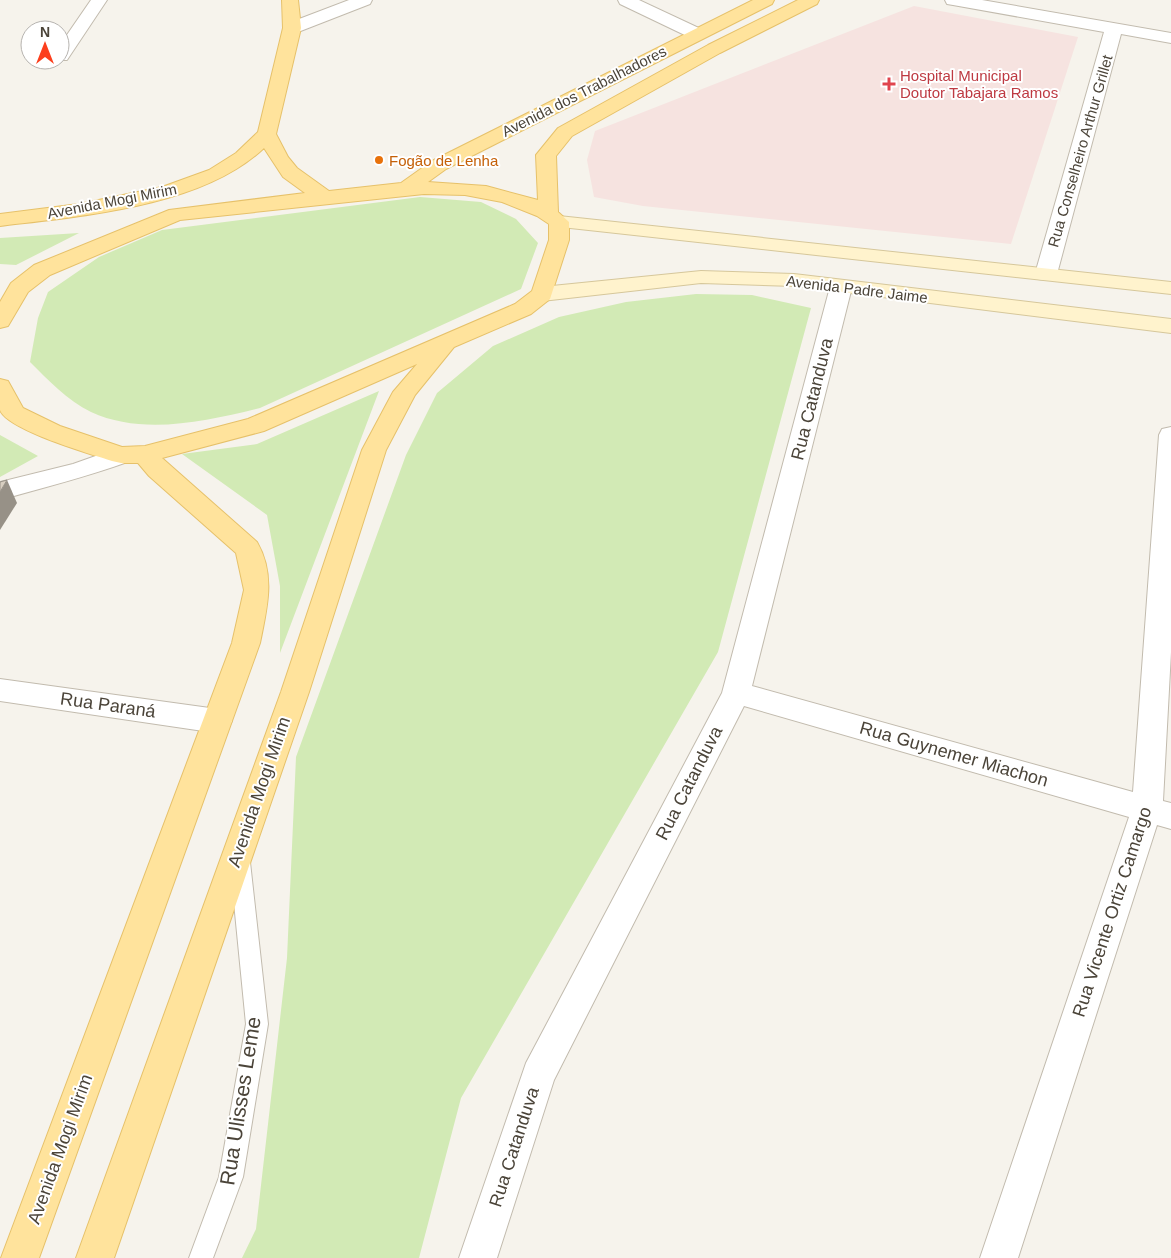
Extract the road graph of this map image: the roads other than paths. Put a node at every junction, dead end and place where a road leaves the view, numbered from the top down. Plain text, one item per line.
1 (99, 0) edge
2 (290, 0) edge
3 (364, 0) edge
4 (626, 0) edge
5 (766, 0) edge
6 (811, 0) edge
7 (953, 0) edge
8 (292, 28) junction
9 (1114, 28) junction
10 (697, 34) junction
11 (1171, 38) edge
12 (70, 43) edge
13 (267, 134) junction
14 (406, 188) junction
15 (326, 198) junction
16 (176, 214) junction
17 (553, 217) junction
18 (0, 220) edge
19 (0, 224) edge
20 (1046, 274) junction
21 (9, 284) edge
22 (841, 287) junction
23 (1171, 288) edge
24 (542, 294) junction
25 (0, 321) edge
26 (1171, 326) edge
27 (449, 341) junction
28 (0, 386) edge
29 (1171, 435) edge
30 (133, 455) junction
31 (0, 491) edge
32 (0, 690) edge
33 (736, 693) junction
34 (216, 721) junction
35 (1159, 812) edge
36 (239, 849) junction
37 (20, 1258) edge
38 (95, 1258) edge
39 (201, 1258) edge
40 (478, 1258) edge
41 (999, 1258) edge

1 - 12 street
2 - 8 main road
3 - 8 street
4 - 10 street
5 - 10 main road, Avenida dos Trabalhadores
6 - 17 main road, Avenida dos Trabalhadores
7 - 9 street
8 - 13 main road
9 - 11 street
9 - 20 street, Rua Conselheiro Arthur Grillet
10 - 14 main road, Avenida dos Trabalhadores
13 - 15 main road
13 - 18 main road, Avenida Mogi Mirim
14 - 15 main road
14 - 17 main road
15 - 16 main road
16 - 19 main road
16 - 21 main road
17 - 20 main road, Avenida Padre Jaime
17 - 24 main road, Avenida dos Trabalhadores
20 - 23 main road, Avenida Padre Jaime
21 - 25 main road
22 - 24 main road, Avenida Padre Jaime
22 - 26 main road, Avenida Padre Jaime
22 - 33 street, Rua Catanduva
24 - 27 main road
27 - 30 main road
27 - 36 main road, Avenida Mogi Mirim
28 - 30 main road
29 - 35 street, Rua Vicente Ortiz Camargo
30 - 31 street
30 - 34 main road, Avenida Mogi Mirim
32 - 34 street, Rua Paraná
33 - 35 street, Rua Guynemer Miachon
33 - 40 street, Rua Catanduva
34 - 37 main road, Avenida Mogi Mirim
35 - 41 street, Rua Vicente Ortiz Camargo
36 - 38 main road, Avenida Mogi Mirim
36 - 39 lane, Rua Ulisses Leme

